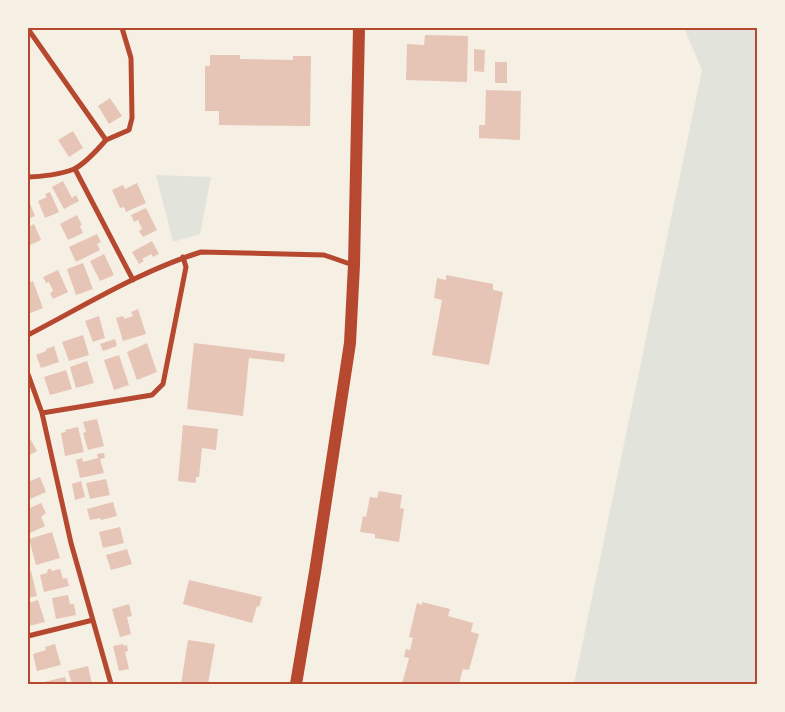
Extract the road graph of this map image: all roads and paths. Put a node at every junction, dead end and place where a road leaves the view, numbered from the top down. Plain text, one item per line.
1 (122, 28) edge
2 (359, 28) edge
3 (28, 29) edge
4 (106, 140) junction
5 (75, 169) junction
6 (28, 177) edge
7 (183, 258) junction
8 (354, 265) junction
9 (133, 280) junction
10 (28, 336) edge
11 (28, 374) edge
12 (42, 413) junction
13 (93, 620) junction
14 (28, 636) edge
15 (111, 684) edge
16 (296, 684) edge

1 - 4 street
2 - 8 highway
3 - 4 street
4 - 5 street
5 - 6 street
5 - 9 street
7 - 8 street
7 - 9 street
7 - 12 street
8 - 16 highway
9 - 10 street
11 - 12 street
12 - 13 street
13 - 14 street
13 - 15 street

